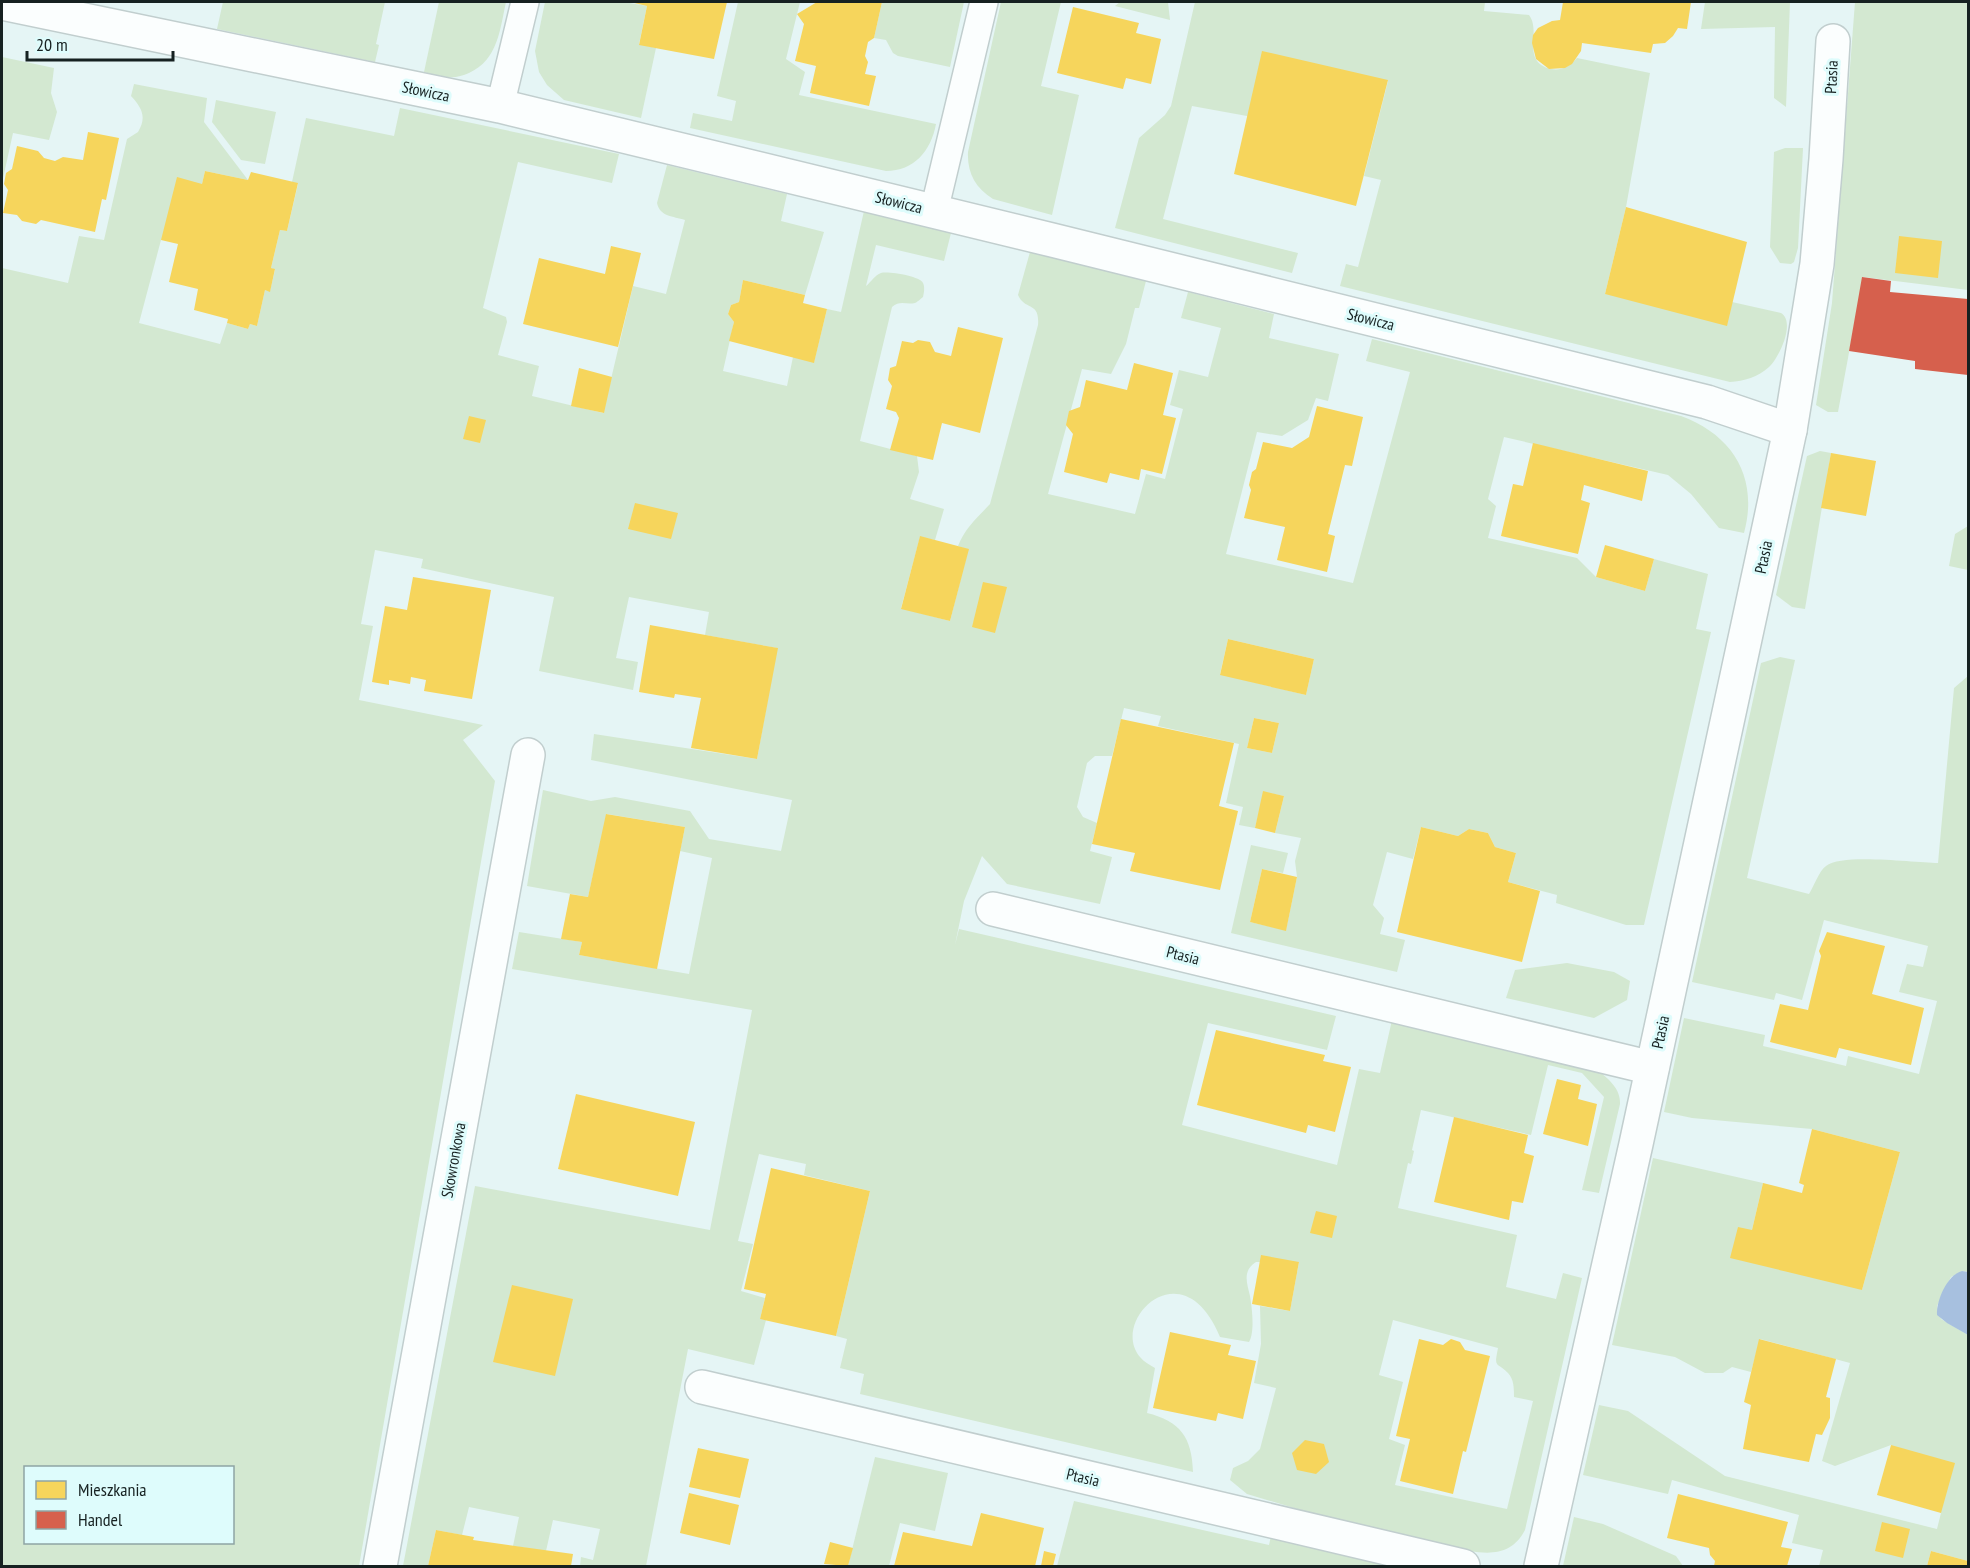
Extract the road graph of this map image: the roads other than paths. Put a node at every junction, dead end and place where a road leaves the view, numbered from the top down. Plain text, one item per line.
1 (525, 2) edge
2 (984, 2) edge
3 (2, 3) edge
4 (80, 10) edge
5 (1833, 41) dead end
6 (501, 106) junction
7 (934, 211) junction
8 (1790, 430) junction
9 (528, 755) dead end
10 (993, 909) dead end
11 (1652, 1068) junction
12 (702, 1387) dead end
13 (380, 1566) edge
14 (1463, 1566) edge
15 (1541, 1566) edge

1 - 6 lane
2 - 7 lane
3 - 4 street, Słowicza
4 - 6 street, Słowicza
5 - 8 street, Ptasia
6 - 7 street, Słowicza
7 - 8 street, Słowicza
8 - 11 street, Ptasia
9 - 13 street, Skowronkowa
10 - 11 street, Ptasia
11 - 15 street, Ptasia
12 - 14 street, Ptasia

